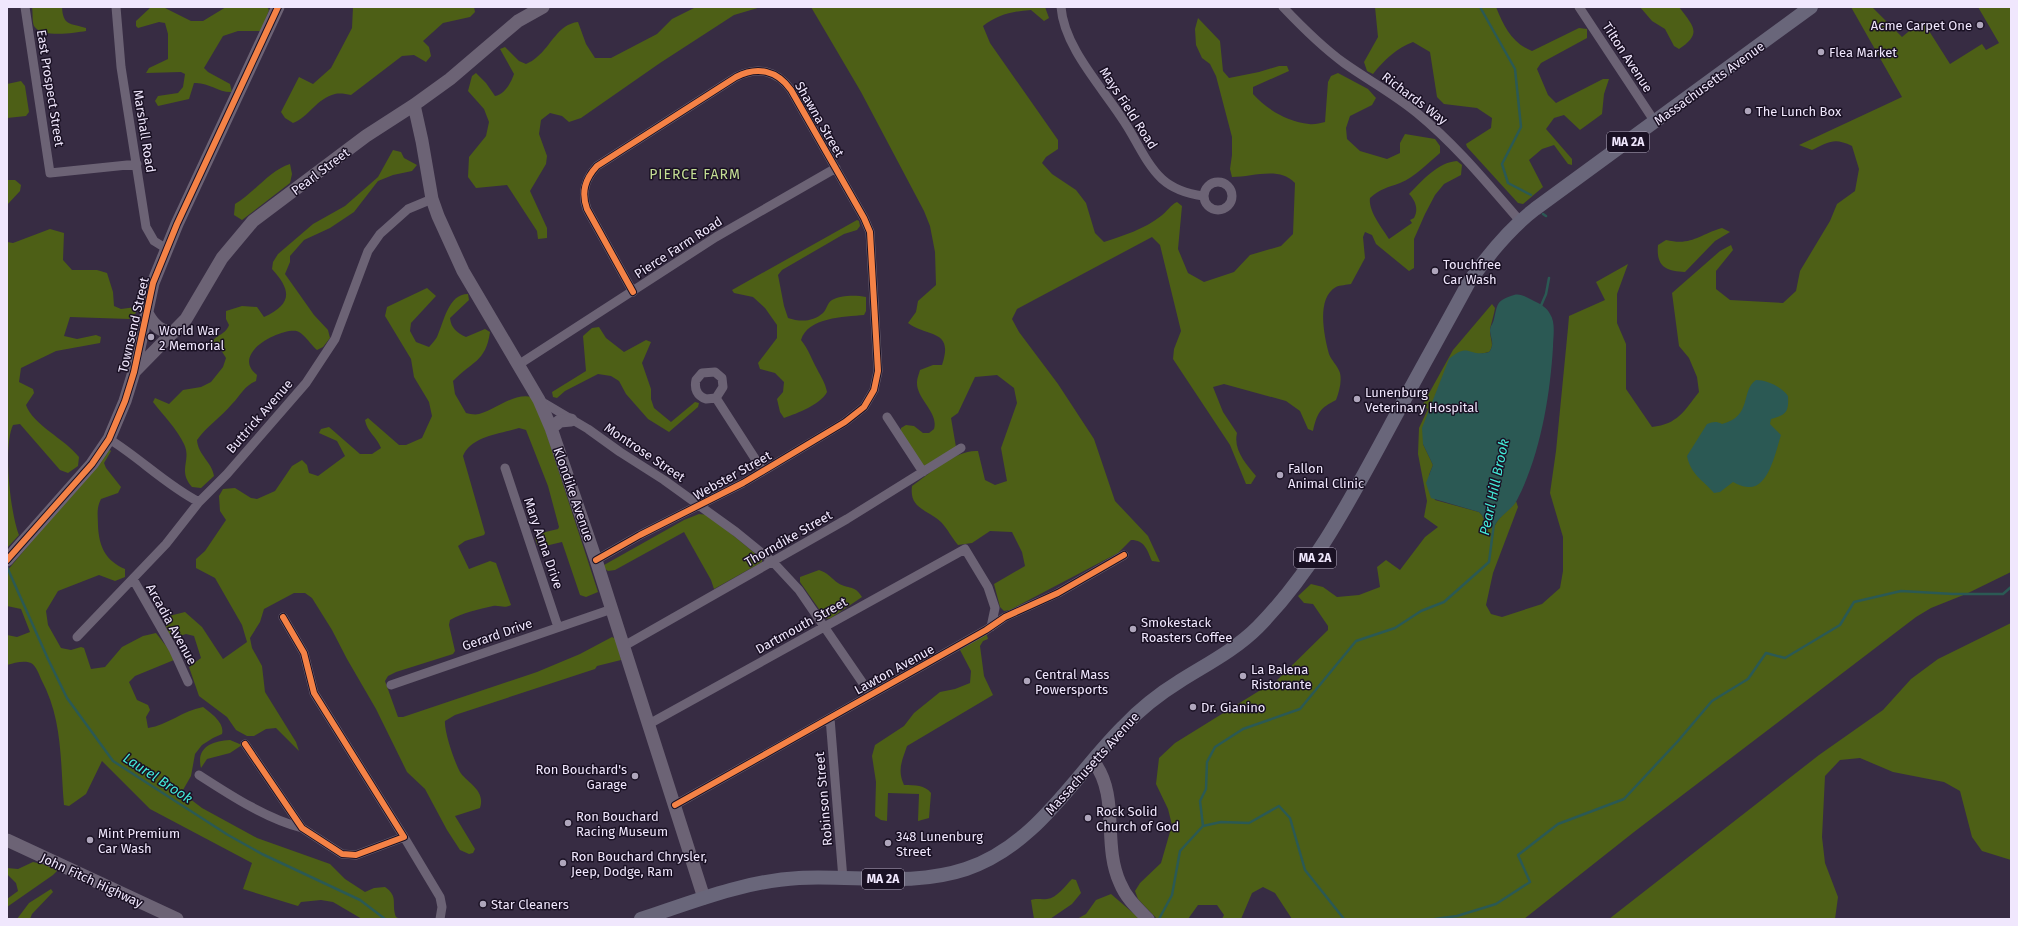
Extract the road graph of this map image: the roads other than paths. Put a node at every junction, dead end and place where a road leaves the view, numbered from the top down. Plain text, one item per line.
1 (25, 7) edge
2 (116, 7) edge
3 (278, 7) edge
4 (543, 7) edge
5 (1061, 7) edge
6 (1284, 7) edge
7 (1579, 7) edge
8 (1812, 7) edge
9 (414, 105) junction
10 (1655, 122) junction
11 (137, 164) junction
12 (836, 168) junction
13 (1203, 196) dead end
14 (432, 199) junction
15 (1520, 221) junction
16 (166, 249) junction
17 (633, 292) junction
18 (147, 313) junction
19 (174, 332) junction
20 (518, 365) junction
21 (134, 372) junction
22 (716, 398) dead end
23 (870, 398) joint
24 (539, 400) junction
25 (886, 417) dead end
26 (571, 420) junction
27 (551, 428) junction
28 (109, 439) junction
29 (961, 448) dead end
30 (505, 468) dead end
31 (763, 471) junction
32 (923, 472) junction
33 (199, 502) junction
34 (701, 505) junction
35 (1124, 555) dead end
36 (9, 558) edge
37 (596, 560) junction
38 (773, 562) junction
39 (133, 579) junction
40 (612, 609) junction
41 (283, 617) dead end
42 (558, 627) junction
43 (825, 627) junction
44 (991, 627) junction
45 (77, 637) dead end
46 (624, 646) junction
47 (188, 682) dead end
48 (391, 684) dead end
49 (871, 695) junction
50 (830, 718) junction
51 (649, 724) junction
52 (245, 744) dead end
53 (1094, 762) junction
54 (198, 775) dead end
55 (675, 805) junction
56 (302, 828) junction
57 (404, 837) junction
58 (7, 840) edge
59 (843, 878) junction
60 (704, 898) junction
61 (177, 919) edge
62 (440, 919) edge
63 (641, 919) edge
64 (1148, 919) edge

1 - 11 street, East Prospect Street
2 - 11 street, Marshall Road
3 - 16 street, Townsend Street
4 - 9 street, Pearl Street
5 - 13 street, Mays Field Road
6 - 15 street, Richards Way
7 - 10 street, Tilton Avenue
8 - 10 main road, Massachusetts Avenue / MA 2A
9 - 14 street, Klondike Avenue
9 - 19 street, Pearl Street
10 - 15 main road, Massachusetts Avenue / MA 2A
11 - 16 street, Marshall Road
12 - 17 street, Pierce Farm Road
12 - 17 street, Shawna Street
12 - 23 street, Shawna Street
14 - 20 street, Klondike Avenue
14 - 33 street, Buttrick Avenue
15 - 53 main road, Massachusetts Avenue / MA 2A
16 - 18 street, Townsend Street
17 - 20 street, Pierce Farm Road
18 - 19 street
18 - 21 street, Townsend Street
19 - 21 street, Pearl Street
20 - 24 street, Klondike Avenue
21 - 28 street, Townsend Street
22 - 31 street
23 - 31 street, Webster Street
24 - 26 street, Montrose Street
24 - 27 street, Klondike Avenue
25 - 32 street
26 - 27 street
26 - 34 street, Montrose Street
27 - 37 street, Klondike Avenue
28 - 33 street
28 - 36 street, Townsend Street
29 - 32 street, Thorndike Street
30 - 42 street, Mary Anna Drive
31 - 34 street, Webster Street
32 - 38 street, Thorndike Street
33 - 39 street, Buttrick Avenue
34 - 37 street, Webster Street
34 - 38 street, Montrose Street
35 - 44 street, Lawton Avenue
37 - 40 street, Klondike Avenue
38 - 43 street, Montrose Street
38 - 46 street, Thorndike Street
39 - 45 street, Buttrick Avenue
39 - 47 street, Arcadia Avenue
40 - 42 street, Gerard Drive
40 - 46 street, Klondike Avenue
41 - 57 street
42 - 48 street, Gerard Drive
43 - 44 street, Dartmouth Street
43 - 49 street, Montrose Street
43 - 51 street, Dartmouth Street
44 - 49 street, Lawton Avenue
46 - 51 street, Klondike Avenue
49 - 50 street, Lawton Avenue
50 - 55 street, Lawton Avenue
50 - 59 street, Robinson Street
51 - 55 street, Klondike Avenue
52 - 56 street
53 - 59 main road, Massachusetts Avenue / MA 2A
53 - 64 street
54 - 56 street
55 - 60 street, Klondike Avenue
56 - 57 street
57 - 62 street
58 - 61 street, John Fitch Highway
59 - 60 main road, MA 2A
60 - 63 main road, MA 2A

